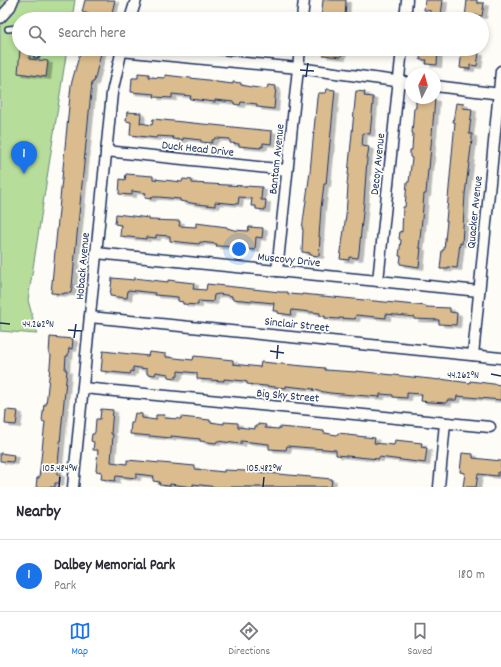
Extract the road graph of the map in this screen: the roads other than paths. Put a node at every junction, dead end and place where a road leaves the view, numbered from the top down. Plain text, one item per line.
1 (13, 0) edge
2 (136, 0) edge
3 (304, 0) edge
4 (407, 0) edge
5 (132, 12) edge
6 (303, 12) edge
7 (406, 12) edge
8 (0, 18) edge
9 (8, 29) dead end
10 (12, 29) edge
11 (121, 56) edge
12 (181, 56) edge
13 (299, 56) edge
14 (401, 56) edge
15 (298, 68) junction
16 (501, 71) edge
17 (399, 81) junction
18 (405, 82) edge
19 (441, 87) edge
20 (500, 94) edge
21 (106, 151) junction
22 (287, 170) junction
23 (96, 253) junction
24 (277, 271) junction
25 (378, 281) junction
26 (479, 291) junction
27 (90, 317) junction
28 (473, 355) junction
29 (501, 358) edge
30 (83, 388) junction
31 (446, 423) junction
32 (490, 427) dead end
33 (73, 487) edge
34 (439, 487) edge

1 - 8 street
2 - 5 street
3 - 6 street
4 - 7 street
9 - 10 lane
11 - 21 street, Hoback Avenue
12 - 15 street
13 - 15 street, Bantam Avenue
14 - 17 street, Decoy Avenue
15 - 17 street
15 - 22 street, Bantam Avenue
16 - 20 street, Quacker Avenue
17 - 18 street
17 - 25 street, Decoy Avenue
19 - 20 street
20 - 26 street, Quacker Avenue
21 - 22 street, Duck Head Drive
21 - 23 street, Hoback Avenue
22 - 24 street, Bantam Avenue
23 - 24 street, Muscovy Drive
23 - 27 street, Hoback Avenue
24 - 25 street, Muscovy Drive
25 - 26 street, Muscovy Drive
26 - 28 street, Quacker Avenue
27 - 28 street, Sinclair Street
27 - 30 street, Hoback Avenue
28 - 29 street, Sinclair Street
30 - 31 street, Big Sky Street
30 - 33 street, Hoback Avenue
31 - 32 street, Big Sky Street
31 - 34 street

